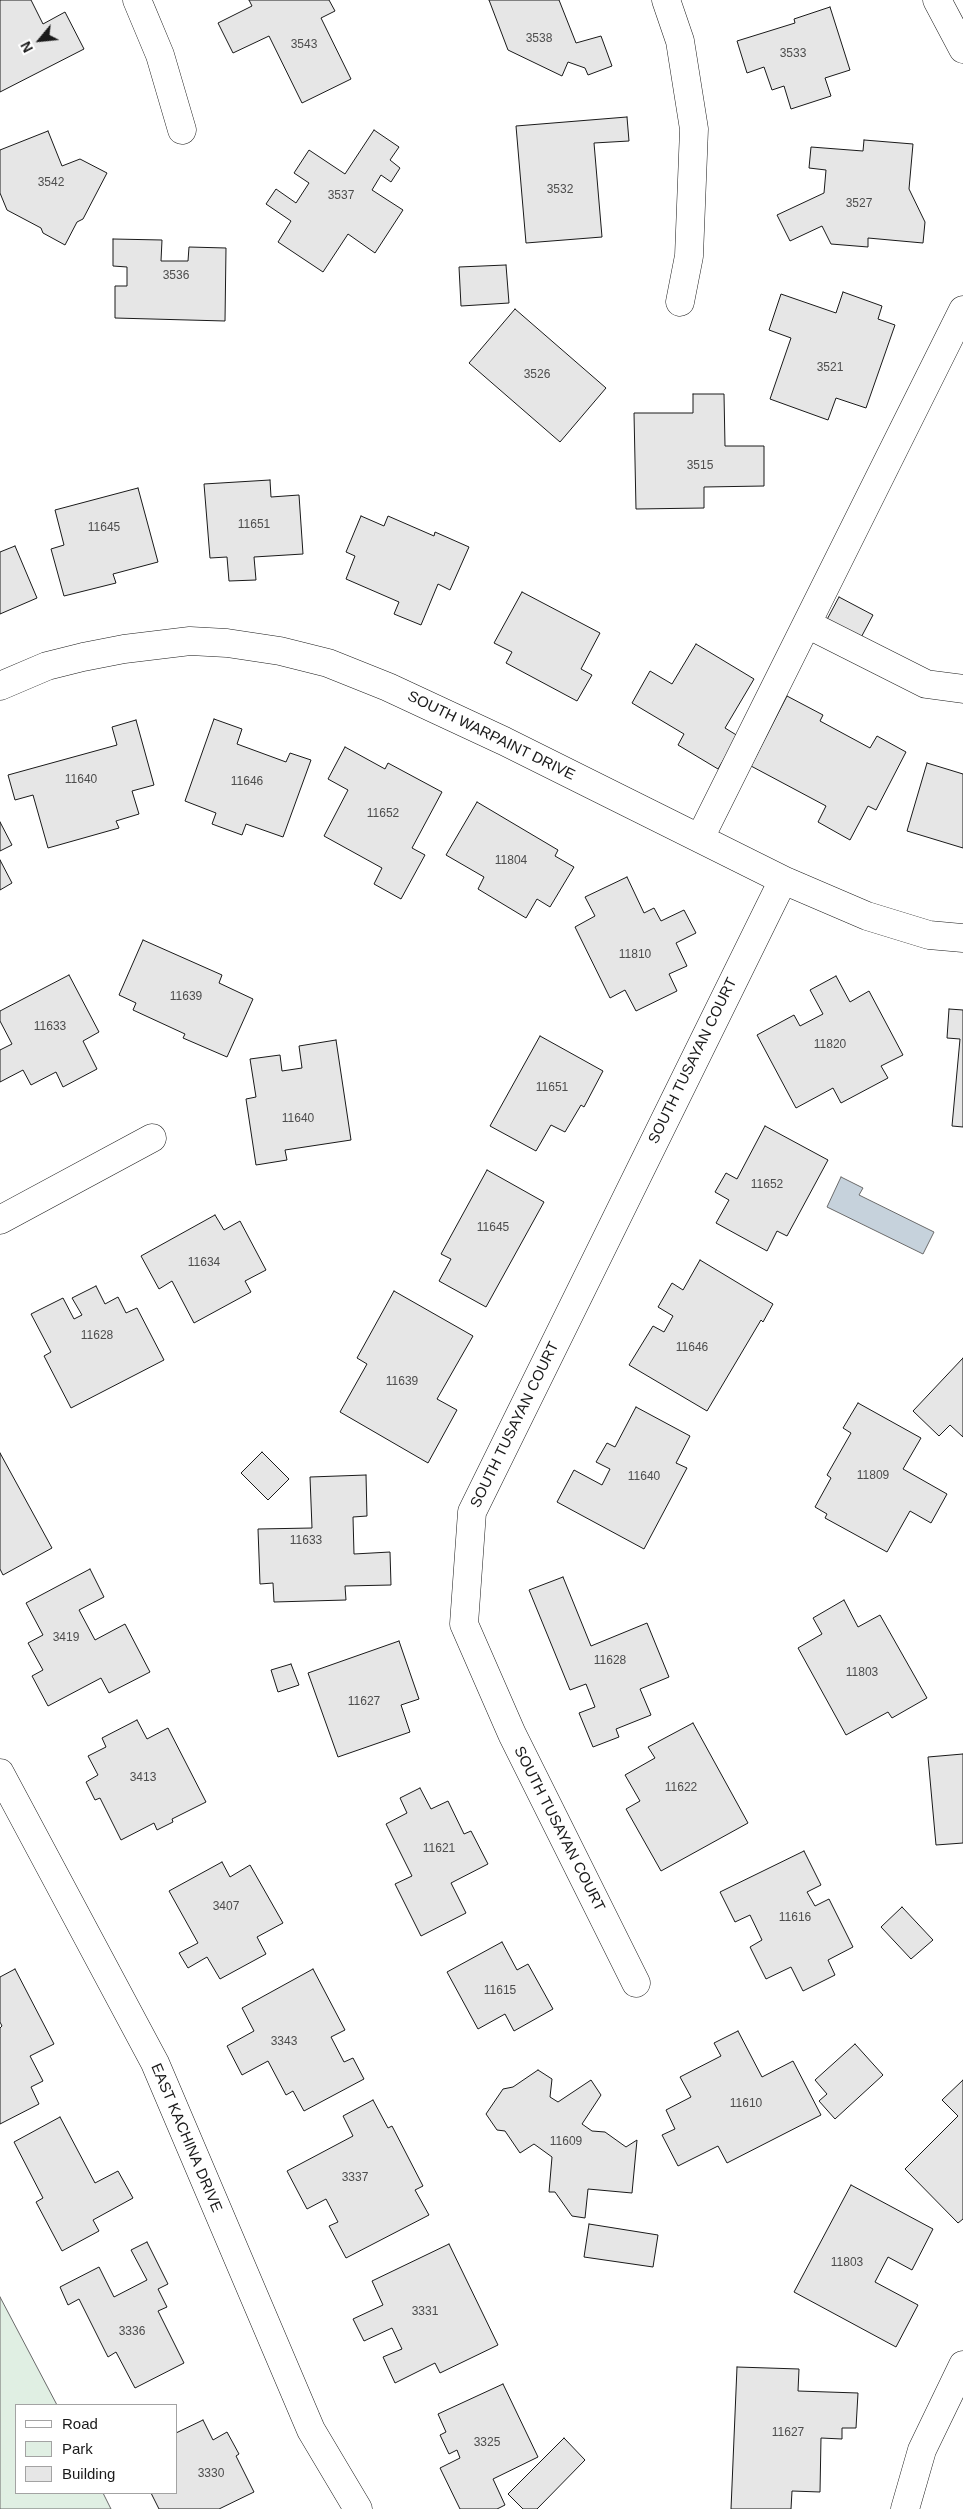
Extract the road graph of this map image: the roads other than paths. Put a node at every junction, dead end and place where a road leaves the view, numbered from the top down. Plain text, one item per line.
1 (137, 0) edge
2 (666, 0) edge
3 (937, 0) edge
4 (963, 49) edge
5 (182, 130) dead end
6 (680, 302) dead end
7 (963, 310) edge
8 (807, 624) junction
9 (0, 686) edge
10 (963, 690) edge
11 (700, 838) junction
12 (783, 880) junction
13 (963, 938) edge
14 (152, 1138) dead end
15 (0, 1220) edge
16 (0, 1773) edge
17 (636, 1983) dead end
18 (963, 2365) edge
19 (358, 2509) edge
20 (905, 2509) edge

1 - 5 street
2 - 6 street
3 - 4 street
7 - 8 street
8 - 10 street
8 - 11 street
9 - 11 street, SOUTH WARPAINT DRIVE
11 - 12 street, SOUTH WARPAINT DRIVE
12 - 13 street, SOUTH WARPAINT DRIVE
12 - 17 street, SOUTH TUSAYAN COURT
14 - 15 street
16 - 19 street, EAST KACHINA DRIVE
18 - 20 street

